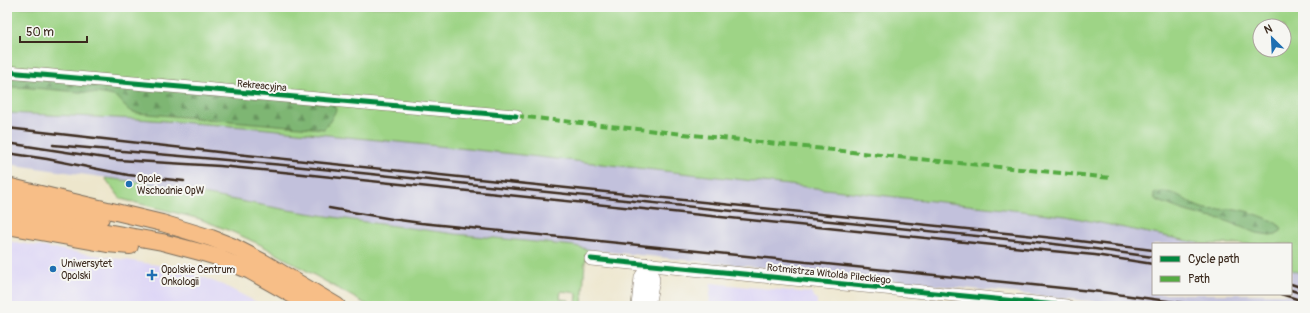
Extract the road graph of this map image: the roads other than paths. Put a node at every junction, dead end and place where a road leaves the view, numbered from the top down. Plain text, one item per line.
1 (7, 72) edge
2 (516, 116) dead end
3 (7, 186) edge
4 (7, 202) edge
5 (7, 214) edge
6 (145, 219) junction
7 (7, 226) edge
8 (193, 250) junction
9 (591, 258) dead end
10 (650, 264) junction
11 (312, 306) edge
12 (337, 306) edge
13 (638, 306) edge
14 (648, 306) edge
15 (1066, 306) edge

1 - 2 street, Rekreacyjna
3 - 6 main road
4 - 6 main road
5 - 8 main road
6 - 12 main road
7 - 8 main road
8 - 11 main road
9 - 10 street, Rotmistrza Witolda Pileckiego
10 - 13 street
10 - 14 street
10 - 15 street, Rotmistrza Witolda Pileckiego

